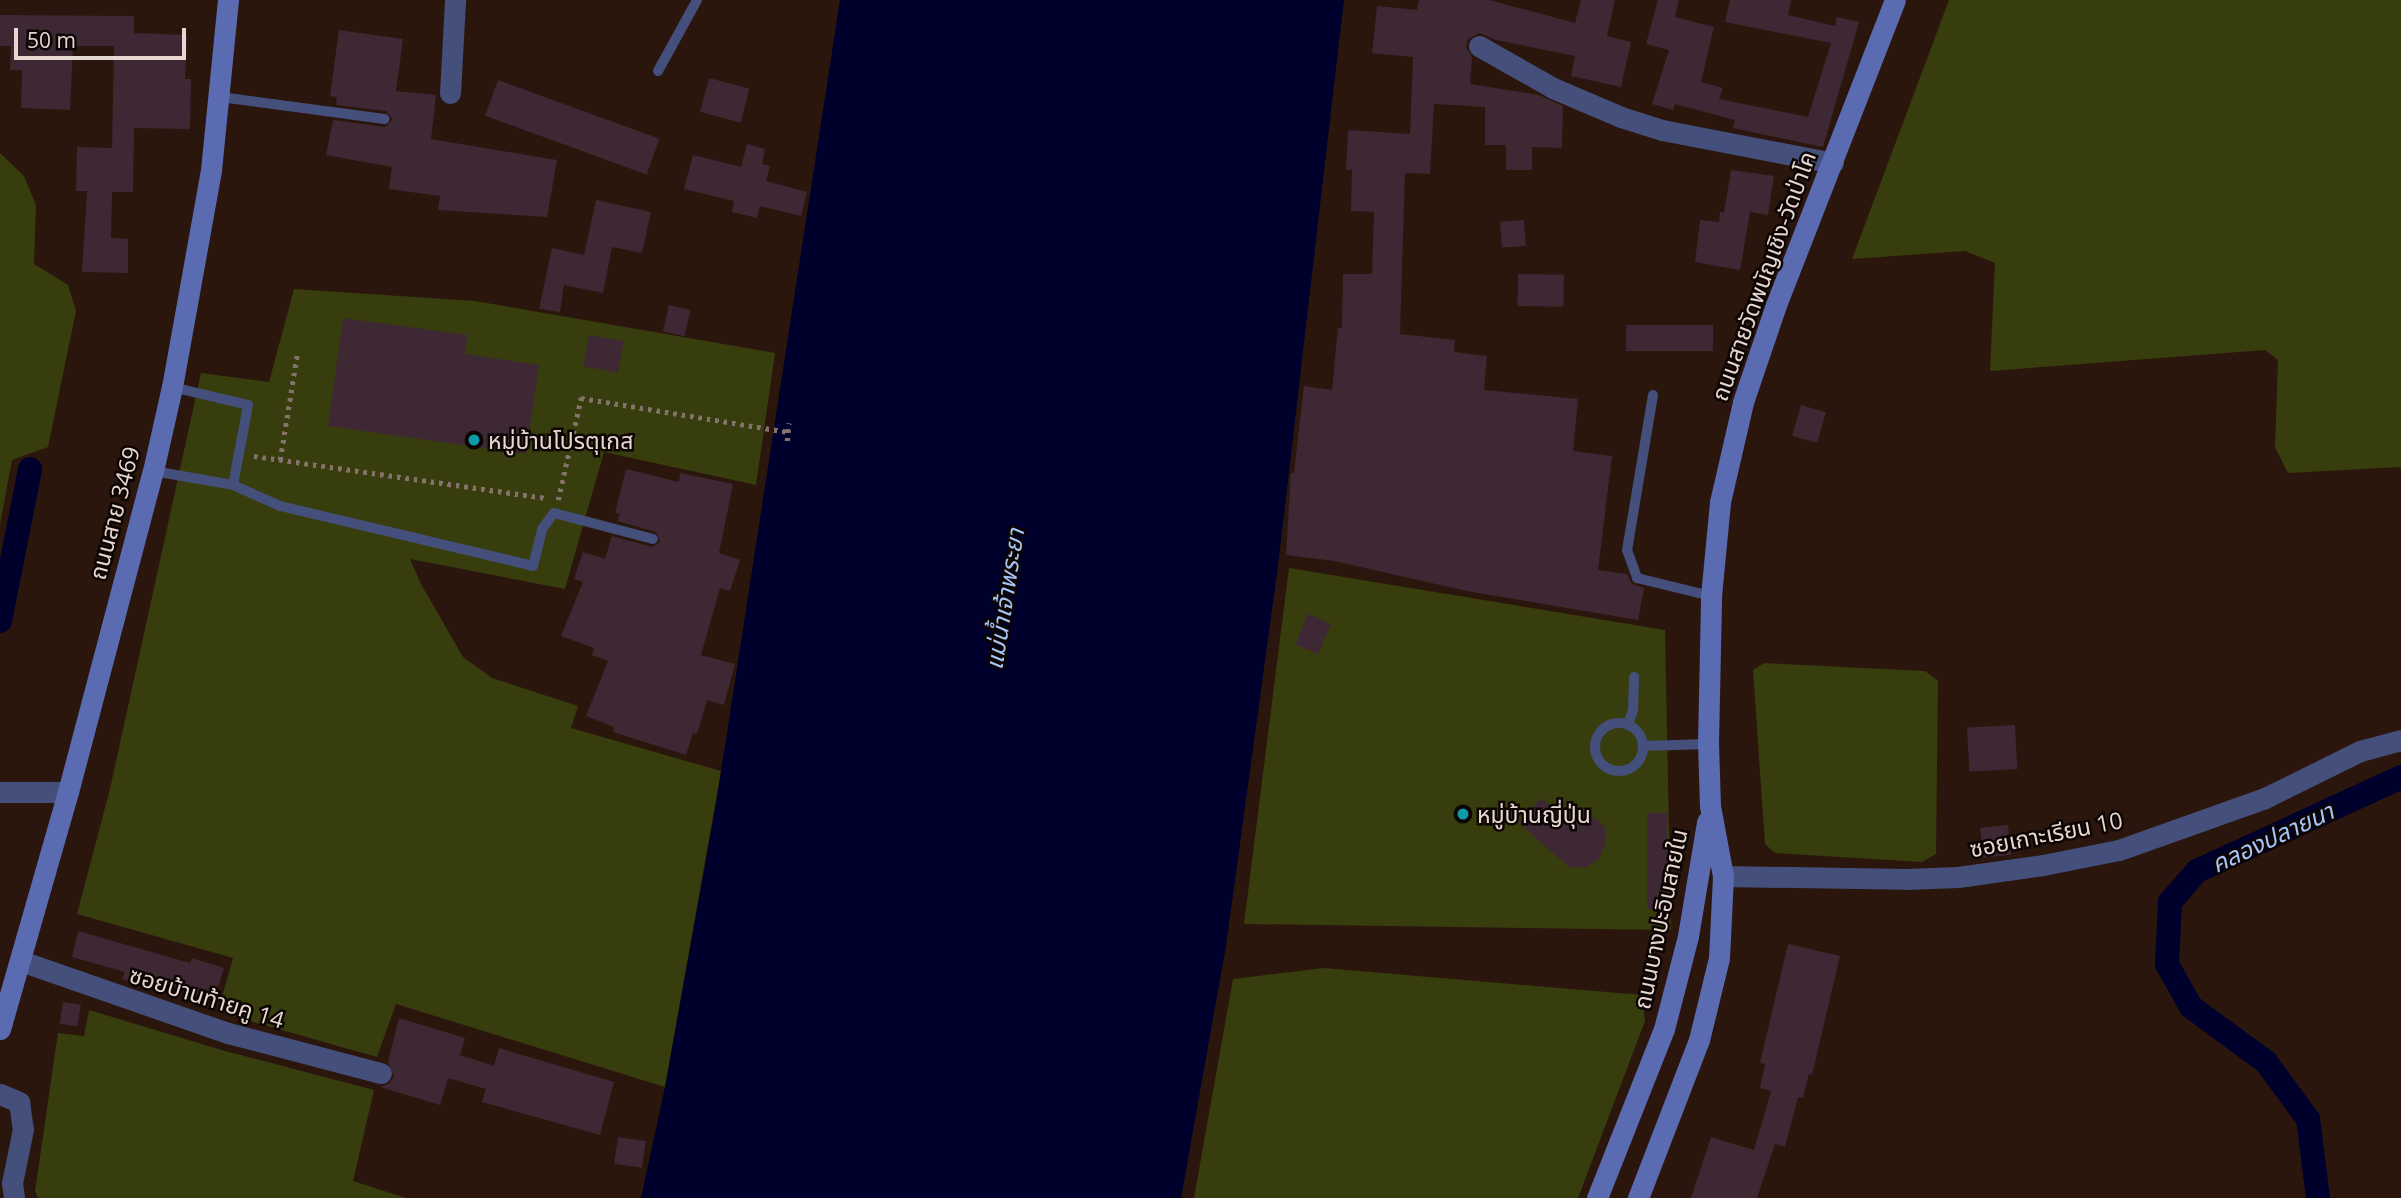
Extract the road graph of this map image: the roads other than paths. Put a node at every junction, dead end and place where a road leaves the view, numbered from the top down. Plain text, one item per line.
1 (228, 0) edge
2 (455, 0) edge
3 (697, 0) edge
4 (1894, 0) edge
5 (1479, 46) dead end
6 (658, 71) dead end
7 (450, 93) dead end
8 (220, 97) junction
9 (385, 119) dead end
10 (1833, 163) junction
11 (172, 387) junction
12 (1653, 395) dead end
13 (153, 471) junction
14 (233, 485) junction
15 (653, 539) dead end
16 (1711, 596) junction
17 (1710, 662) joint
18 (1634, 677) dead end
19 (1628, 724) junction
20 (2401, 740) edge
21 (1708, 744) junction
22 (1643, 746) junction
23 (0, 792) edge
24 (68, 792) junction
25 (1710, 806) junction
26 (1723, 876) junction
27 (21, 961) junction
28 (0, 1029) edge
29 (381, 1073) dead end
30 (0, 1094) edge
31 (14, 1198) edge
32 (1597, 1198) edge
33 (1638, 1198) edge

1 - 8 main road, ถนนสาย 3469
2 - 7 street
3 - 6 lane
4 - 10 main road, ถนนสายวัดพนัญเชิง-วัดป่าโค
5 - 10 street
8 - 9 lane
8 - 11 main road, ถนนสาย 3469
10 - 16 main road, ถนนสายวัดพนัญเชิง-วัดป่าโค
11 - 13 main road, ถนนสาย 3469
11 - 14 lane
12 - 16 lane
13 - 14 lane
13 - 24 main road, ถนนสาย 3469
14 - 15 lane
16 - 17 main road, ถนนสายวัดพนัญเชิง-วัดป่าโค
17 - 21 main road, ถนนบางปะอินสายใน
18 - 19 lane
19 - 22 lane
19 - 22 lane
20 - 26 street, ซอยเกาะเรียน 10
21 - 22 lane
21 - 25 main road, ถนนบางปะอินสายใน
23 - 24 street
24 - 27 main road, ถนนสาย 3469
25 - 26 main road, ถนนบางปะอินสายใน
25 - 32 main road, ถนนบางปะอินสายใน
26 - 33 main road, ถนนบางปะอินสายใน
27 - 28 main road, ถนนสาย 3469
27 - 29 street, ซอยบ้านท้ายคู 14
30 - 31 street

